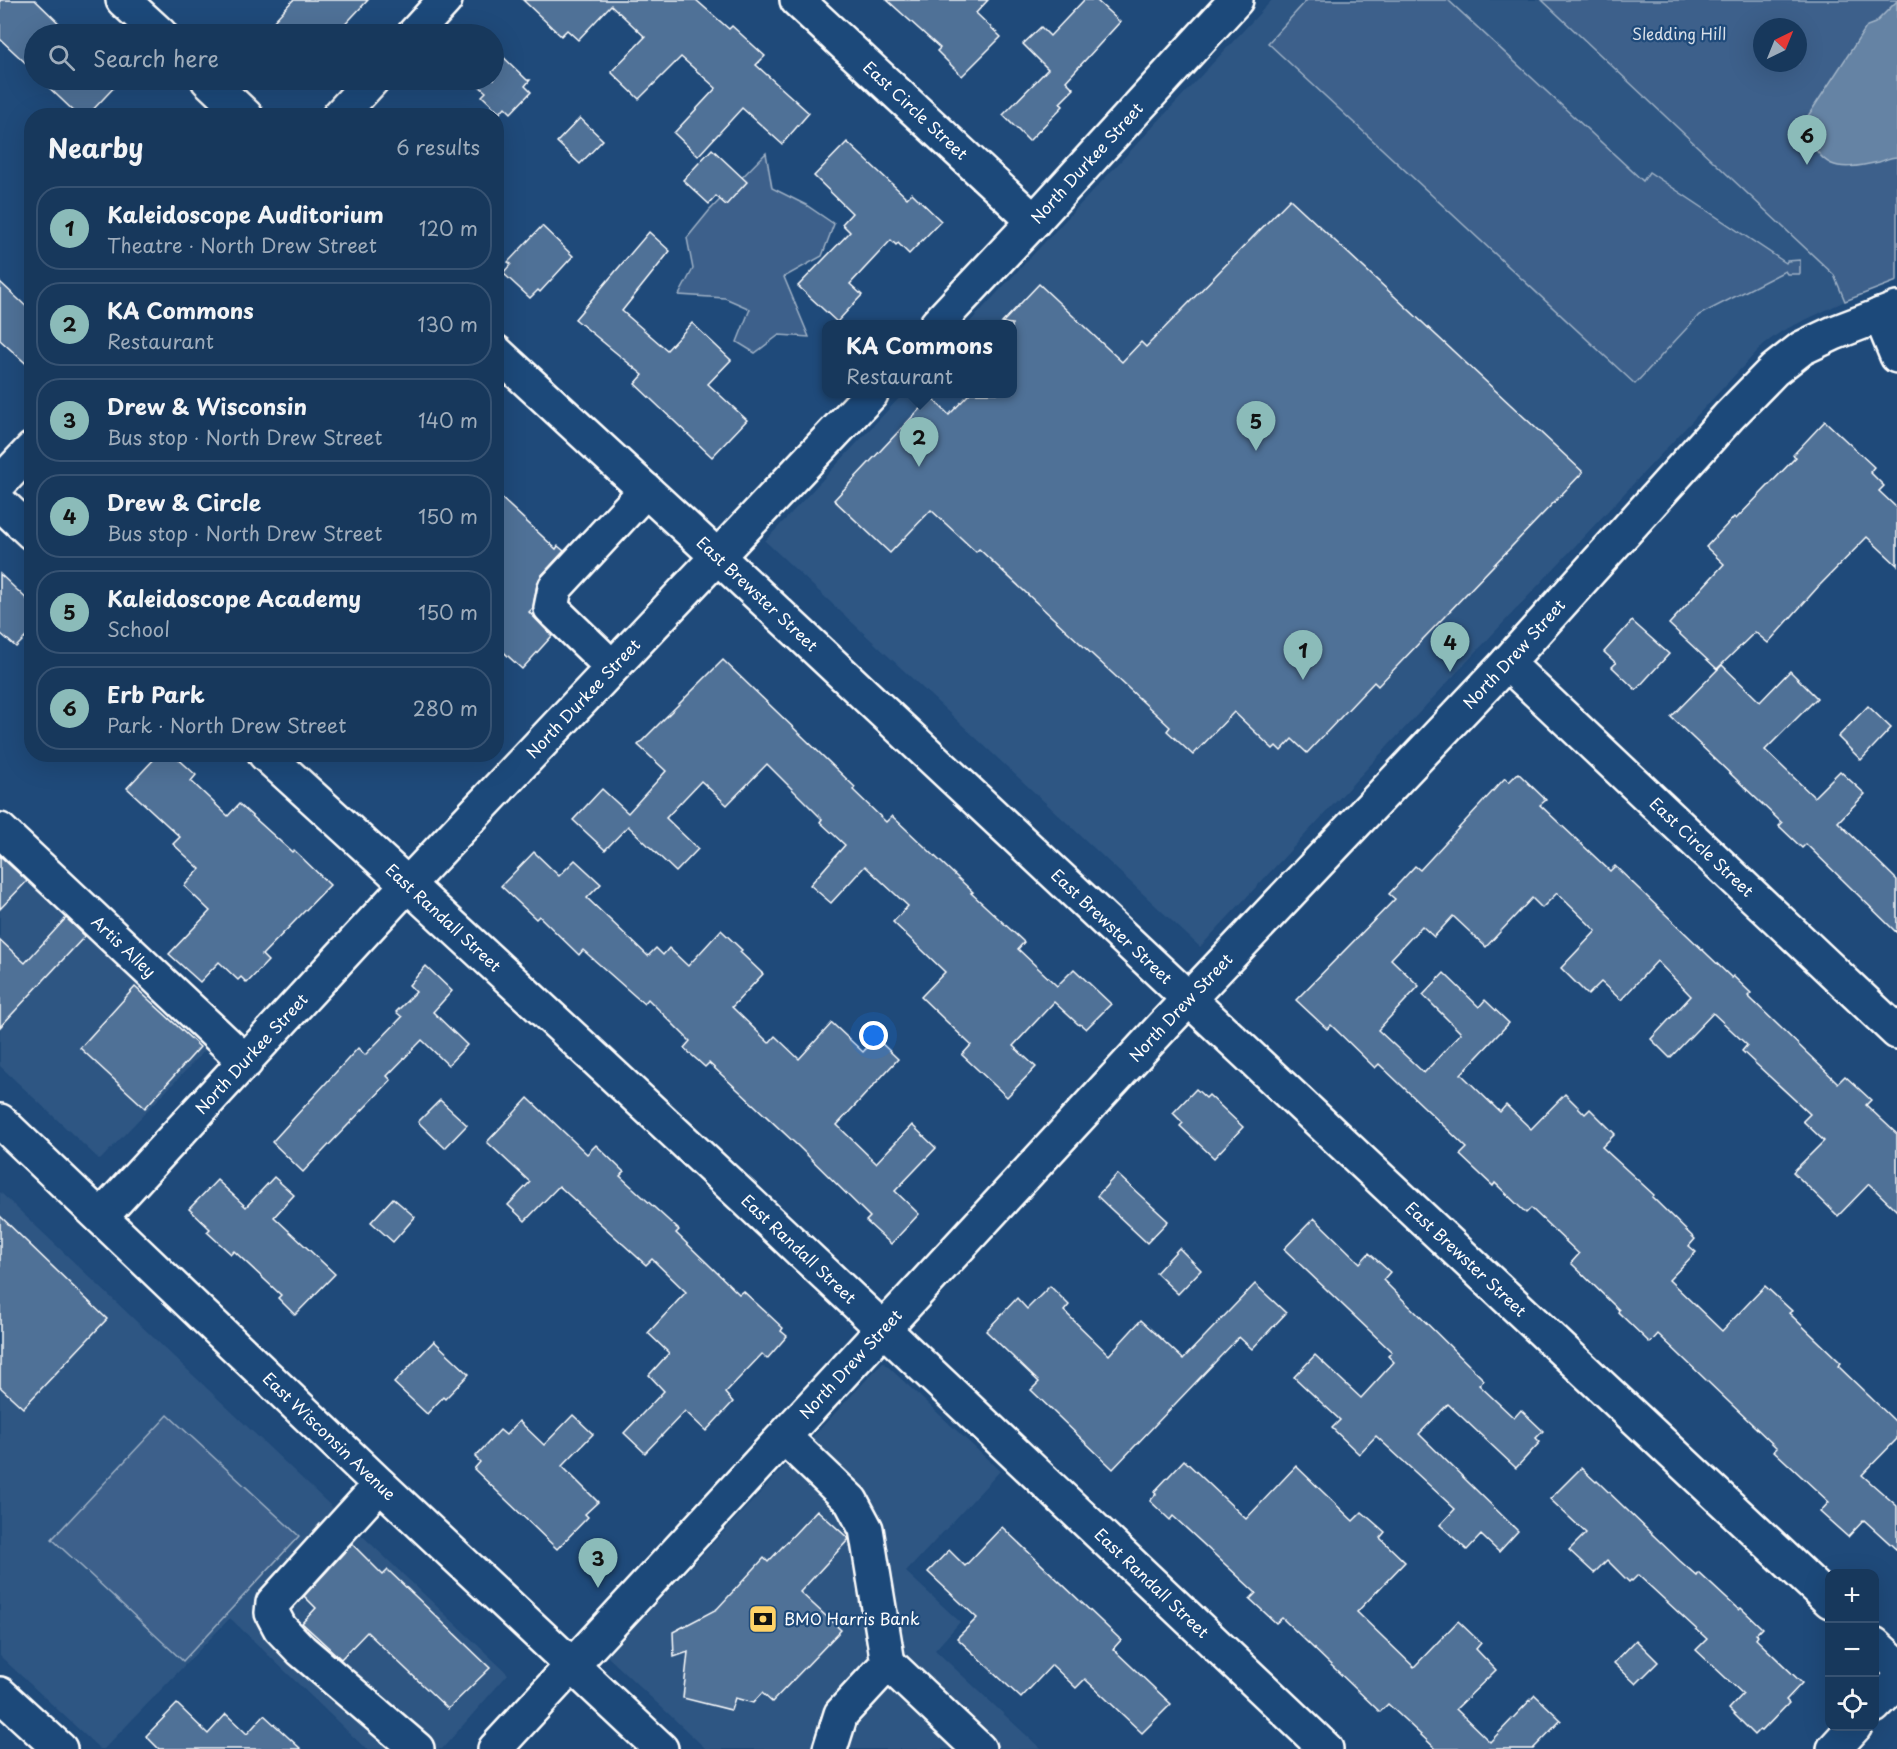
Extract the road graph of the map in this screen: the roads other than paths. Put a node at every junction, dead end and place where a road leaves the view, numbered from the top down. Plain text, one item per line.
1 (123, 0) edge
2 (445, 0) edge
3 (796, 0) edge
4 (1236, 0) edge
5 (149, 24) edge
6 (423, 24) edge
7 (219, 90) edge
8 (363, 90) edge
9 (238, 108) edge
10 (346, 108) edge
11 (1034, 221) junction
12 (1889, 312) edge
13 (941, 320) edge
14 (1897, 356) edge
15 (504, 359) edge
16 (866, 398) edge
17 (24, 458) edge
18 (0, 483) edge
19 (646, 490) junction
20 (0, 502) edge
21 (24, 525) edge
22 (717, 556) junction
23 (1507, 663) junction
24 (612, 667) junction
25 (275, 762) edge
26 (0, 830) edge
27 (408, 884) junction
28 (1188, 999) junction
29 (1897, 1032) edge
30 (246, 1062) junction
31 (0, 1121) edge
32 (101, 1217) junction
33 (884, 1328) junction
34 (784, 1437) junction
35 (380, 1485) junction
36 (1825, 1596) edge
37 (1879, 1648) edge
38 (888, 1663) junction
39 (1897, 1665) edge
40 (572, 1666) junction
41 (1897, 1683) edge
42 (0, 1694) edge
43 (1879, 1702) edge
44 (1850, 1731) edge
45 (60, 1749) edge
46 (417, 1749) edge
47 (495, 1749) edge
48 (661, 1749) edge
49 (830, 1749) edge
50 (980, 1749) edge
51 (1326, 1749) edge
52 (1834, 1749) edge

1 - 5 street
2 - 6 street
3 - 11 street, East Circle Street
4 - 11 street, North Durkee Street
7 - 9 street
8 - 10 street
11 - 13 street, North Durkee Street
12 - 14 street
12 - 23 street, North Drew Street
15 - 19 street, East Brewster Street
16 - 22 street, North Durkee Street
17 - 18 street
19 - 22 street, East Brewster Street
19 - 24 street
20 - 21 street
22 - 24 street, North Durkee Street
22 - 28 street, East Brewster Street
23 - 28 street, North Drew Street
23 - 29 street, East Circle Street
24 - 27 street, North Durkee Street
25 - 27 street, East Randall Street
26 - 30 street, Artis Alley
27 - 30 street, North Durkee Street
27 - 33 street, East Randall Street
28 - 33 street, North Drew Street
28 - 36 street, East Brewster Street
30 - 32 street, North Durkee Street
31 - 32 street, East Wisconsin Avenue
32 - 35 street, East Wisconsin Avenue
33 - 34 street, North Drew Street
33 - 51 street, East Randall Street
34 - 38 street
34 - 40 street, North Drew Street
35 - 40 street, East Wisconsin Avenue
35 - 46 street
37 - 39 street
38 - 49 street
38 - 50 street
40 - 47 street, North Drew Street
40 - 48 street, East Wisconsin Avenue
41 - 43 street
42 - 45 street
44 - 52 street

